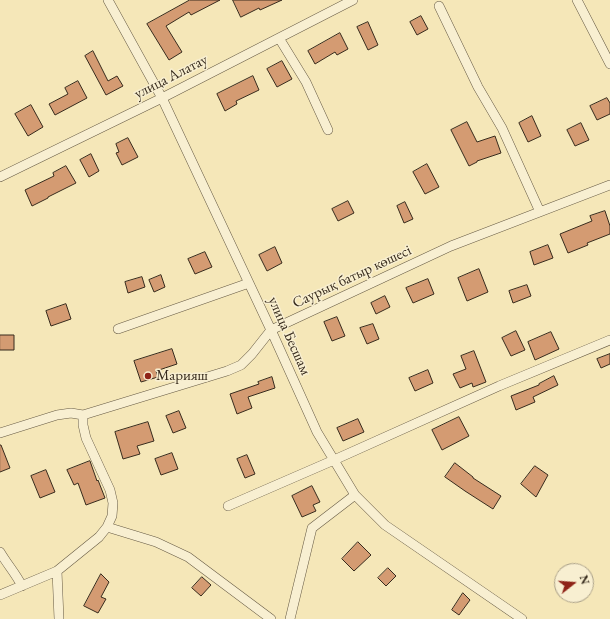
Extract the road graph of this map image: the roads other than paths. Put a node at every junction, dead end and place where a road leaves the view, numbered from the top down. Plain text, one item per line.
1 (108, 0) edge
2 (353, 0) edge
3 (577, 0) edge
4 (439, 6) dead end
5 (278, 38) junction
6 (610, 64) edge
7 (162, 98) junction
8 (328, 130) dead end
9 (0, 178) edge
10 (610, 185) edge
11 (540, 212) junction
12 (249, 283) junction
13 (118, 329) dead end
14 (271, 330) junction
15 (610, 340) edge
16 (83, 415) junction
17 (0, 433) edge
18 (334, 460) junction
19 (355, 495) junction
20 (228, 506) dead end
21 (107, 527) junction
22 (0, 552) edge
23 (56, 571) junction
24 (22, 586) junction
25 (0, 595) edge
26 (59, 619) edge
27 (271, 619) edge
28 (290, 619) edge
29 (522, 619) edge

1 - 7 street, улица Бесшам
2 - 5 street, улица Алатау
3 - 6 street
4 - 11 street
5 - 7 street, улица Алатау
5 - 8 street
7 - 9 street, улица Алатау
7 - 12 street, улица Бесшам
10 - 11 street, Саурық батыр көшесі
11 - 14 street, Саурық батыр көшесі
12 - 13 street
12 - 14 street, улица Бесшам
14 - 16 street, Саурық батыр көшесі
14 - 18 street, улица Бесшам
15 - 18 street
16 - 17 street, Саурық батыр көшесі
16 - 21 street
18 - 19 street, улица Бесшам
18 - 20 street
19 - 28 street
19 - 29 street, улица Бесшам
21 - 23 street
21 - 27 street
22 - 24 street
23 - 24 street
23 - 26 street
24 - 25 street

